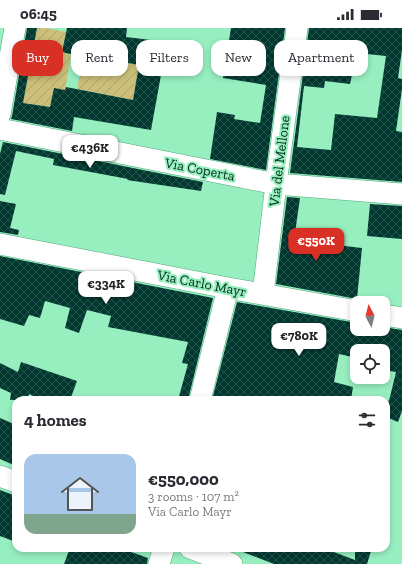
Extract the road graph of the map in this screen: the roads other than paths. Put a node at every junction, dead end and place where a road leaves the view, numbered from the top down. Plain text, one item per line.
1 (14, 28) edge
2 (297, 28) edge
3 (0, 114) edge
4 (0, 129) edge
5 (276, 184) junction
6 (402, 194) edge
7 (0, 244) edge
8 (228, 288) junction
9 (263, 294) junction
10 (350, 310) edge
11 (390, 316) edge
12 (402, 318) edge
13 (201, 396) edge
14 (0, 476) edge
15 (12, 480) edge
16 (163, 552) edge
17 (200, 552) edge
18 (159, 564) edge
19 (232, 564) edge

1 - 3 street
2 - 5 street, Via del Mellone
4 - 5 street, Via Coperta
5 - 6 street, Via Coperta
5 - 9 street, Via del Mellone
7 - 8 street, Via Carlo Mayr
8 - 9 street, Via Carlo Mayr
8 - 13 street
9 - 10 street, Via Carlo Mayr
11 - 12 street
14 - 15 street
16 - 18 street
17 - 19 street

